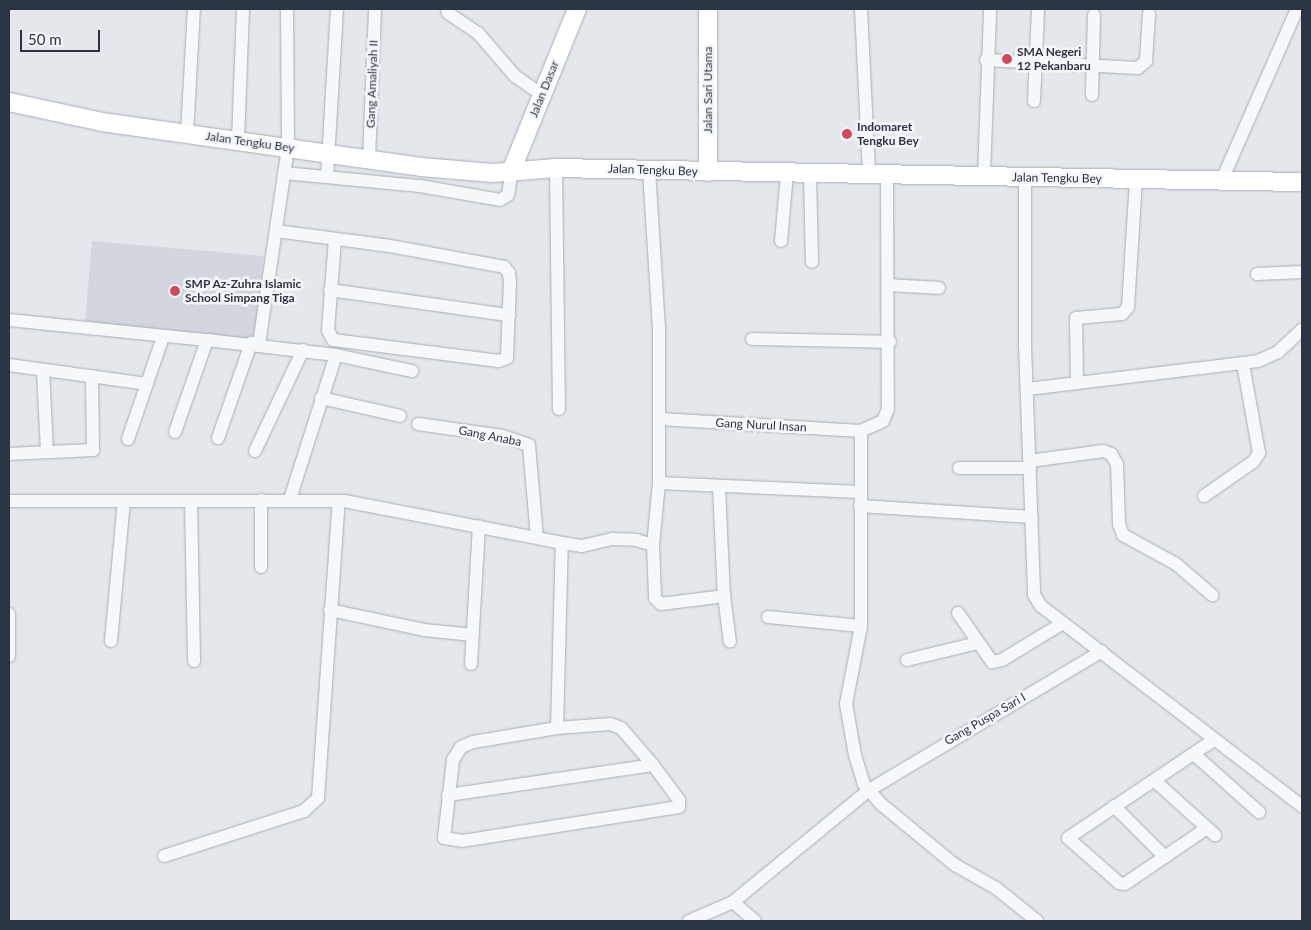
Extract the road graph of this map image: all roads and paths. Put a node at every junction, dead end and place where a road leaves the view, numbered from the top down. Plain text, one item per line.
1 (194, 9) edge
2 (243, 9) edge
3 (287, 9) edge
4 (337, 9) edge
5 (375, 9) edge
6 (447, 9) edge
7 (577, 9) edge
8 (708, 9) edge
9 (862, 9) edge
10 (990, 9) edge
11 (1297, 9) edge
12 (1038, 10) dead end
13 (1149, 14) dead end
14 (1094, 15) dead end
15 (986, 60) junction
16 (1038, 62) junction
17 (1093, 65) junction
18 (541, 94) junction
19 (1092, 95) dead end
20 (1034, 100) dead end
21 (9, 102) edge
22 (187, 134) junction
23 (238, 140) junction
24 (288, 147) junction
25 (330, 153) junction
26 (369, 160) junction
27 (556, 168) junction
28 (512, 169) junction
29 (649, 170) junction
30 (708, 172) junction
31 (284, 173) junction
32 (787, 174) junction
33 (810, 174) junction
34 (869, 174) junction
35 (887, 175) junction
36 (984, 176) junction
37 (327, 177) junction
38 (1025, 179) junction
39 (1136, 179) junction
40 (1222, 180) junction
41 (1302, 182) edge
42 (276, 231) junction
43 (335, 239) junction
44 (781, 241) dead end
45 (812, 262) dead end
46 (1302, 272) edge
47 (1257, 274) dead end
48 (889, 285) junction
49 (939, 288) dead end
50 (330, 290) junction
51 (509, 315) junction
52 (9, 320) edge
53 (1302, 330) edge
54 (163, 337) junction
55 (207, 340) junction
56 (752, 340) dead end
57 (890, 342) junction
58 (255, 344) junction
59 (303, 350) junction
60 (336, 355) junction
61 (1243, 364) junction
62 (9, 365) edge
63 (43, 370) junction
64 (412, 371) dead end
65 (92, 376) junction
66 (1078, 383) junction
67 (148, 384) junction
68 (1028, 389) junction
69 (321, 398) junction
70 (559, 409) dead end
71 (400, 416) dead end
72 (660, 419) junction
73 (418, 424) dead end
74 (861, 430) junction
75 (175, 432) dead end
76 (218, 438) dead end
77 (128, 439) dead end
78 (255, 451) dead end
79 (47, 452) junction
80 (9, 454) edge
81 (1030, 464) junction
82 (960, 468) dead end
83 (659, 483) junction
84 (719, 487) junction
85 (860, 492) junction
86 (1204, 496) dead end
87 (290, 499) junction
88 (261, 500) junction
89 (339, 500) junction
90 (9, 501) edge
91 (191, 501) junction
92 (124, 502) junction
93 (860, 506) junction
94 (1032, 517) junction
95 (479, 526) junction
96 (536, 538) junction
97 (562, 543) junction
98 (653, 546) junction
99 (262, 567) dead end
100 (1212, 595) dead end
101 (724, 596) junction
102 (330, 610) junction
103 (958, 613) dead end
104 (9, 614) edge
105 (768, 617) dead end
106 (1063, 624) junction
107 (861, 626) junction
108 (473, 635) junction
109 (111, 641) dead end
110 (730, 642) dead end
111 (978, 643) junction
112 (1102, 651) junction
113 (9, 656) edge
114 (907, 660) dead end
115 (194, 661) dead end
116 (471, 664) dead end
117 (557, 728) junction
118 (1214, 740) junction
119 (1195, 755) junction
120 (654, 765) junction
121 (1155, 781) junction
122 (869, 790) junction
123 (448, 795) junction
124 (1114, 806) junction
125 (1302, 806) edge
126 (1259, 812) dead end
127 (164, 856) dead end
128 (1165, 857) junction
129 (733, 902) junction
130 (689, 921) edge
131 (755, 921) edge
132 (1037, 921) edge

1 - 22 street
2 - 23 street
3 - 24 street
4 - 25 street
5 - 26 street, Gang Amaliyah II
6 - 18 street
7 - 18 main road, Jalan Dasar
8 - 30 main road, Jalan Sari Utama
9 - 34 street
10 - 15 street
11 - 40 street
12 - 16 street
13 - 17 street
14 - 17 street
15 - 16 street
15 - 36 street
16 - 17 street
16 - 20 street
17 - 19 street
18 - 28 main road, Jalan Dasar
21 - 22 main road, Jalan Tengku Bey
22 - 23 main road, Jalan Tengku Bey
23 - 24 main road, Jalan Tengku Bey
24 - 25 main road, Jalan Tengku Bey
24 - 31 street
25 - 26 main road, Jalan Tengku Bey
25 - 37 street
26 - 28 main road, Jalan Tengku Bey
27 - 28 main road, Jalan Tengku Bey
27 - 29 main road, Jalan Tengku Bey
27 - 70 street
28 - 37 street
29 - 30 main road, Jalan Tengku Bey
29 - 72 street
30 - 32 main road, Jalan Tengku Bey
31 - 37 street
31 - 42 street
32 - 33 main road, Jalan Tengku Bey
32 - 44 street
33 - 34 main road, Jalan Tengku Bey
33 - 45 street
34 - 35 main road, Jalan Tengku Bey
35 - 36 main road, Jalan Tengku Bey
35 - 48 street
36 - 38 main road, Jalan Tengku Bey
38 - 39 main road, Jalan Tengku Bey
38 - 68 street
39 - 40 main road, Jalan Tengku Bey
39 - 66 street
40 - 41 main road, Jalan Tengku Bey
42 - 43 street
42 - 58 street
43 - 50 street
43 - 51 street
46 - 47 street
48 - 49 street
48 - 57 street
50 - 51 street
50 - 51 street
52 - 54 street
53 - 61 street
54 - 55 street
54 - 67 street
55 - 58 street
55 - 75 street
56 - 57 street
57 - 74 street
58 - 59 street
58 - 76 street
59 - 60 street
59 - 78 street
60 - 64 street
60 - 69 street
61 - 66 street
61 - 86 street
62 - 63 street
63 - 65 street
63 - 79 street
65 - 67 street
65 - 79 street
66 - 68 street
67 - 77 street
68 - 81 street
69 - 71 street
69 - 87 street
72 - 74 street, Gang Nurul Insan
72 - 83 street
73 - 96 street, Gang Anaba
74 - 85 street
79 - 80 street
81 - 82 street
81 - 94 street
81 - 100 street
83 - 84 street
83 - 98 street
84 - 85 street
84 - 101 street
85 - 93 street
87 - 88 street
87 - 89 street
88 - 91 street
88 - 99 street
89 - 95 street
89 - 102 street
90 - 92 street
91 - 92 street
91 - 115 street
92 - 109 street
93 - 94 street
93 - 107 street
94 - 106 street
95 - 96 street
95 - 108 street
96 - 97 street
97 - 98 street
97 - 117 street
98 - 101 street
101 - 110 street
102 - 108 street
102 - 127 street
103 - 111 street
104 - 113 street
105 - 107 street
106 - 111 street
106 - 112 street
107 - 122 street
108 - 116 street
111 - 114 street
112 - 118 street
112 - 122 street, Gang Puspa Sari I
117 - 120 street
117 - 123 street
118 - 119 street
118 - 125 street
119 - 121 street
119 - 126 street
120 - 123 street
120 - 123 street
121 - 124 street
121 - 128 street
122 - 129 street, Gang Puspa Sari I
122 - 132 street
124 - 128 street
124 - 128 street
129 - 130 street, Gang Puspa Sari I
129 - 131 street

